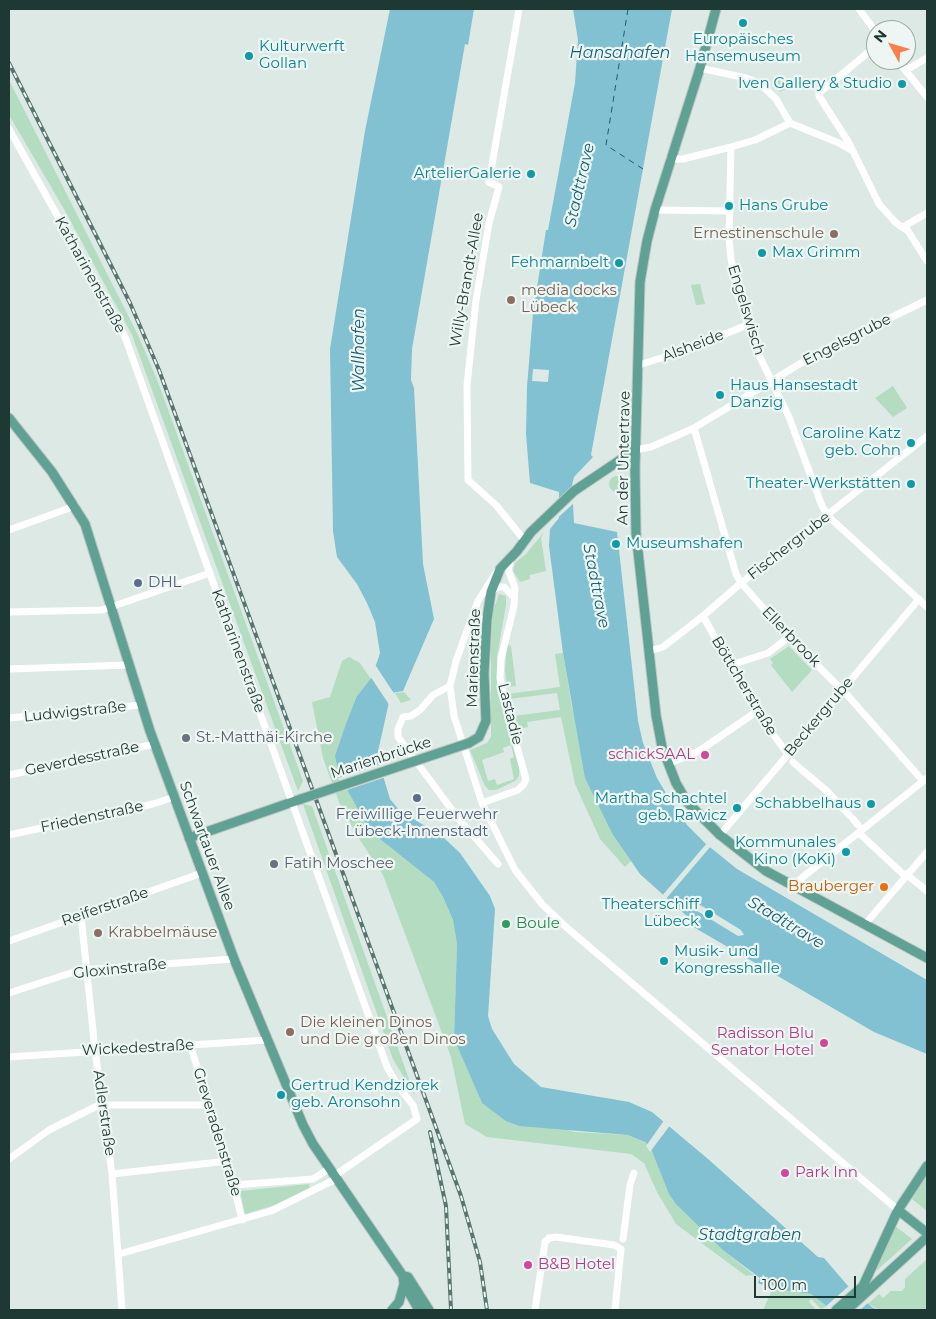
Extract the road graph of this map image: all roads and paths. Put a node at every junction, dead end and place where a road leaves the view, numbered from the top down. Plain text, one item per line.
1 (519, 9) edge
2 (716, 9) edge
3 (859, 9) edge
4 (867, 20) edge
5 (866, 54) edge
6 (927, 58) edge
7 (916, 64) edge
8 (700, 68) junction
9 (906, 70) edge
10 (927, 97) edge
11 (790, 123) junction
12 (9, 130) edge
13 (731, 147) junction
14 (851, 150) junction
15 (670, 159) junction
16 (654, 210) junction
17 (730, 211) junction
18 (927, 213) edge
19 (903, 227) junction
20 (927, 261) edge
21 (927, 300) edge
22 (747, 325) junction
23 (639, 365) junction
24 (771, 382) junction
25 (9, 418) edge
26 (694, 428) junction
27 (927, 436) edge
28 (635, 450) junction
29 (75, 506) junction
30 (828, 516) junction
31 (9, 530) edge
32 (525, 541) junction
33 (511, 558) junction
34 (500, 569) junction
35 (210, 573) junction
36 (741, 583) junction
37 (492, 592) junction
38 (514, 597) junction
39 (919, 599) junction
40 (927, 607) edge
41 (112, 608) junction
42 (9, 612) edge
43 (703, 616) junction
44 (487, 620) junction
45 (468, 629) junction
46 (789, 637) junction
47 (648, 651) junction
48 (129, 664) junction
49 (731, 665) junction
50 (9, 669) edge
51 (450, 686) junction
52 (842, 690) junction
53 (141, 705) junction
54 (756, 712) junction
55 (9, 718) edge
56 (469, 743) joint
57 (155, 744) junction
58 (787, 755) junction
59 (668, 764) junction
60 (9, 775) edge
61 (925, 779) edge
62 (174, 797) junction
63 (296, 800) junction
64 (482, 803) junction
65 (856, 823) junction
66 (720, 835) junction
67 (9, 836) edge
68 (189, 838) junction
69 (927, 852) edge
70 (498, 864) dead end
71 (202, 873) junction
72 (905, 875) junction
73 (793, 885) junction
74 (927, 890) edge
75 (81, 916) junction
76 (866, 923) junction
77 (9, 941) edge
78 (927, 958) edge
79 (234, 959) junction
80 (86, 970) junction
81 (9, 994) edge
82 (267, 1040) junction
83 (190, 1045) junction
84 (95, 1050) junction
85 (9, 1057) edge
86 (209, 1105) junction
87 (104, 1106) junction
88 (9, 1159) edge
89 (228, 1161) junction
90 (927, 1166) edge
91 (634, 1173) dead end
92 (112, 1174) junction
93 (333, 1175) junction
94 (313, 1179) junction
95 (234, 1185) junction
96 (318, 1189) junction
97 (898, 1210) junction
98 (242, 1220) junction
99 (927, 1233) edge
100 (927, 1237) edge
101 (623, 1239) dead end
102 (119, 1254) junction
103 (404, 1280) junction
104 (863, 1292) junction
105 (122, 1310) edge
106 (392, 1310) edge
107 (419, 1310) edge
108 (429, 1310) edge
109 (440, 1310) edge
110 (535, 1310) edge
111 (615, 1310) edge
112 (836, 1310) edge
113 (847, 1310) edge

1 - 32 street, Willy-Brandt-Allee
2 - 8 main road, An der Untertrave
3 - 4 street
5 - 14 street
6 - 7 street
8 - 11 street
8 - 15 main road, An der Untertrave
9 - 10 street
11 - 13 street
11 - 14 street
12 - 35 street, Katharinenstraße
13 - 15 street
13 - 17 street, Engelswisch
14 - 19 street
15 - 16 main road, An der Untertrave
16 - 17 street
16 - 23 main road, An der Untertrave
17 - 22 street, Engelswisch
18 - 19 street
19 - 20 street
21 - 24 street, Engelsgrube
22 - 23 street, Alsheide
22 - 24 street, Engelswisch
23 - 28 main road, An der Untertrave
24 - 26 street, Engelsgrube
24 - 30 street, Engelswisch
25 - 29 main road, Schwartauer Allee
26 - 28 street, Engelsgrube
26 - 36 street
27 - 30 street, Fischergrube
28 - 32 main road
28 - 47 main road, An der Untertrave
29 - 31 street
29 - 41 main road, Schwartauer Allee
30 - 36 street, Fischergrube
30 - 39 street
32 - 33 main road
33 - 34 main road
33 - 38 street, Lastadie
34 - 37 main road, Marienstraße
34 - 45 street
35 - 41 street
35 - 63 street, Katharinenstraße
36 - 43 street, Fischergrube
36 - 46 street, Ellerbrook
37 - 38 street
37 - 44 main road, Marienstraße
38 - 64 street, Lastadie
39 - 40 street
39 - 52 street, Beckergrube
41 - 42 street
41 - 48 main road, Schwartauer Allee
43 - 47 street, Fischergrube
43 - 49 street, Böttcherstraße
44 - 45 street
44 - 56 main road, Marienstraße
45 - 51 street
46 - 49 street
46 - 52 street, Ellerbrook
47 - 59 main road, An der Untertrave
48 - 50 street
48 - 53 main road, Schwartauer Allee
49 - 54 street, Böttcherstraße
51 - 64 street
51 - 70 street
52 - 58 street, Beckergrube
52 - 61 street, Ellerbrook
53 - 55 street, Ludwigstraße
53 - 57 main road, Schwartauer Allee
54 - 58 street, Böttcherstraße
54 - 59 street
56 - 63 main road, Marienbrücke, bridge
57 - 60 street, Geverdesstraße
57 - 62 main road, Schwartauer Allee
58 - 65 street, Böttcherstraße
58 - 66 street, Beckergrube
59 - 66 main road, An der Untertrave
61 - 65 street
62 - 67 street, Friedenstraße
62 - 68 main road, Schwartauer Allee
63 - 68 main road
63 - 93 street, Katharinenstraße
64 - 97 street
65 - 72 street, Böttcherstraße
65 - 73 street
66 - 73 main road, An der Untertrave
68 - 71 main road, Schwartauer Allee
69 - 72 street
71 - 75 street, Reiferstraße
71 - 79 main road, Schwartauer Allee
72 - 74 street, Böttcherstraße
72 - 76 street
73 - 76 main road, An der Untertrave
75 - 77 street, Reiferstraße
75 - 80 street, Adlerstraße
76 - 78 main road, An der Untertrave
79 - 80 street, Gloxinstraße
79 - 82 main road, Schwartauer Allee
80 - 81 street, Gloxinstraße
80 - 84 street, Adlerstraße
82 - 83 street, Wickedestraße
82 - 93 main road, Schwartauer Allee
83 - 84 street, Wickedestraße
83 - 86 street, Greveradenstraße
84 - 85 street, Wickedestraße
84 - 87 street, Adlerstraße
86 - 87 street
86 - 89 street, Greveradenstraße
87 - 88 street
87 - 92 street, Adlerstraße
89 - 92 street
89 - 95 street, Greveradenstraße
90 - 97 main road
91 - 101 street
92 - 102 street, Adlerstraße
93 - 94 street
93 - 96 street
93 - 103 main road, Schwartauer Allee
94 - 95 street
94 - 96 street
95 - 98 street, Greveradenstraße
96 - 98 street
97 - 99 main road
97 - 104 main road
98 - 102 street
100 - 104 main road
102 - 105 street, Adlerstraße
103 - 106 main road
103 - 107 main road, Schwartauer Allee
103 - 108 main road, Schwartauer Allee
104 - 112 main road
104 - 113 main road
107 - 108 main road
108 - 109 main road
110 - 111 street

